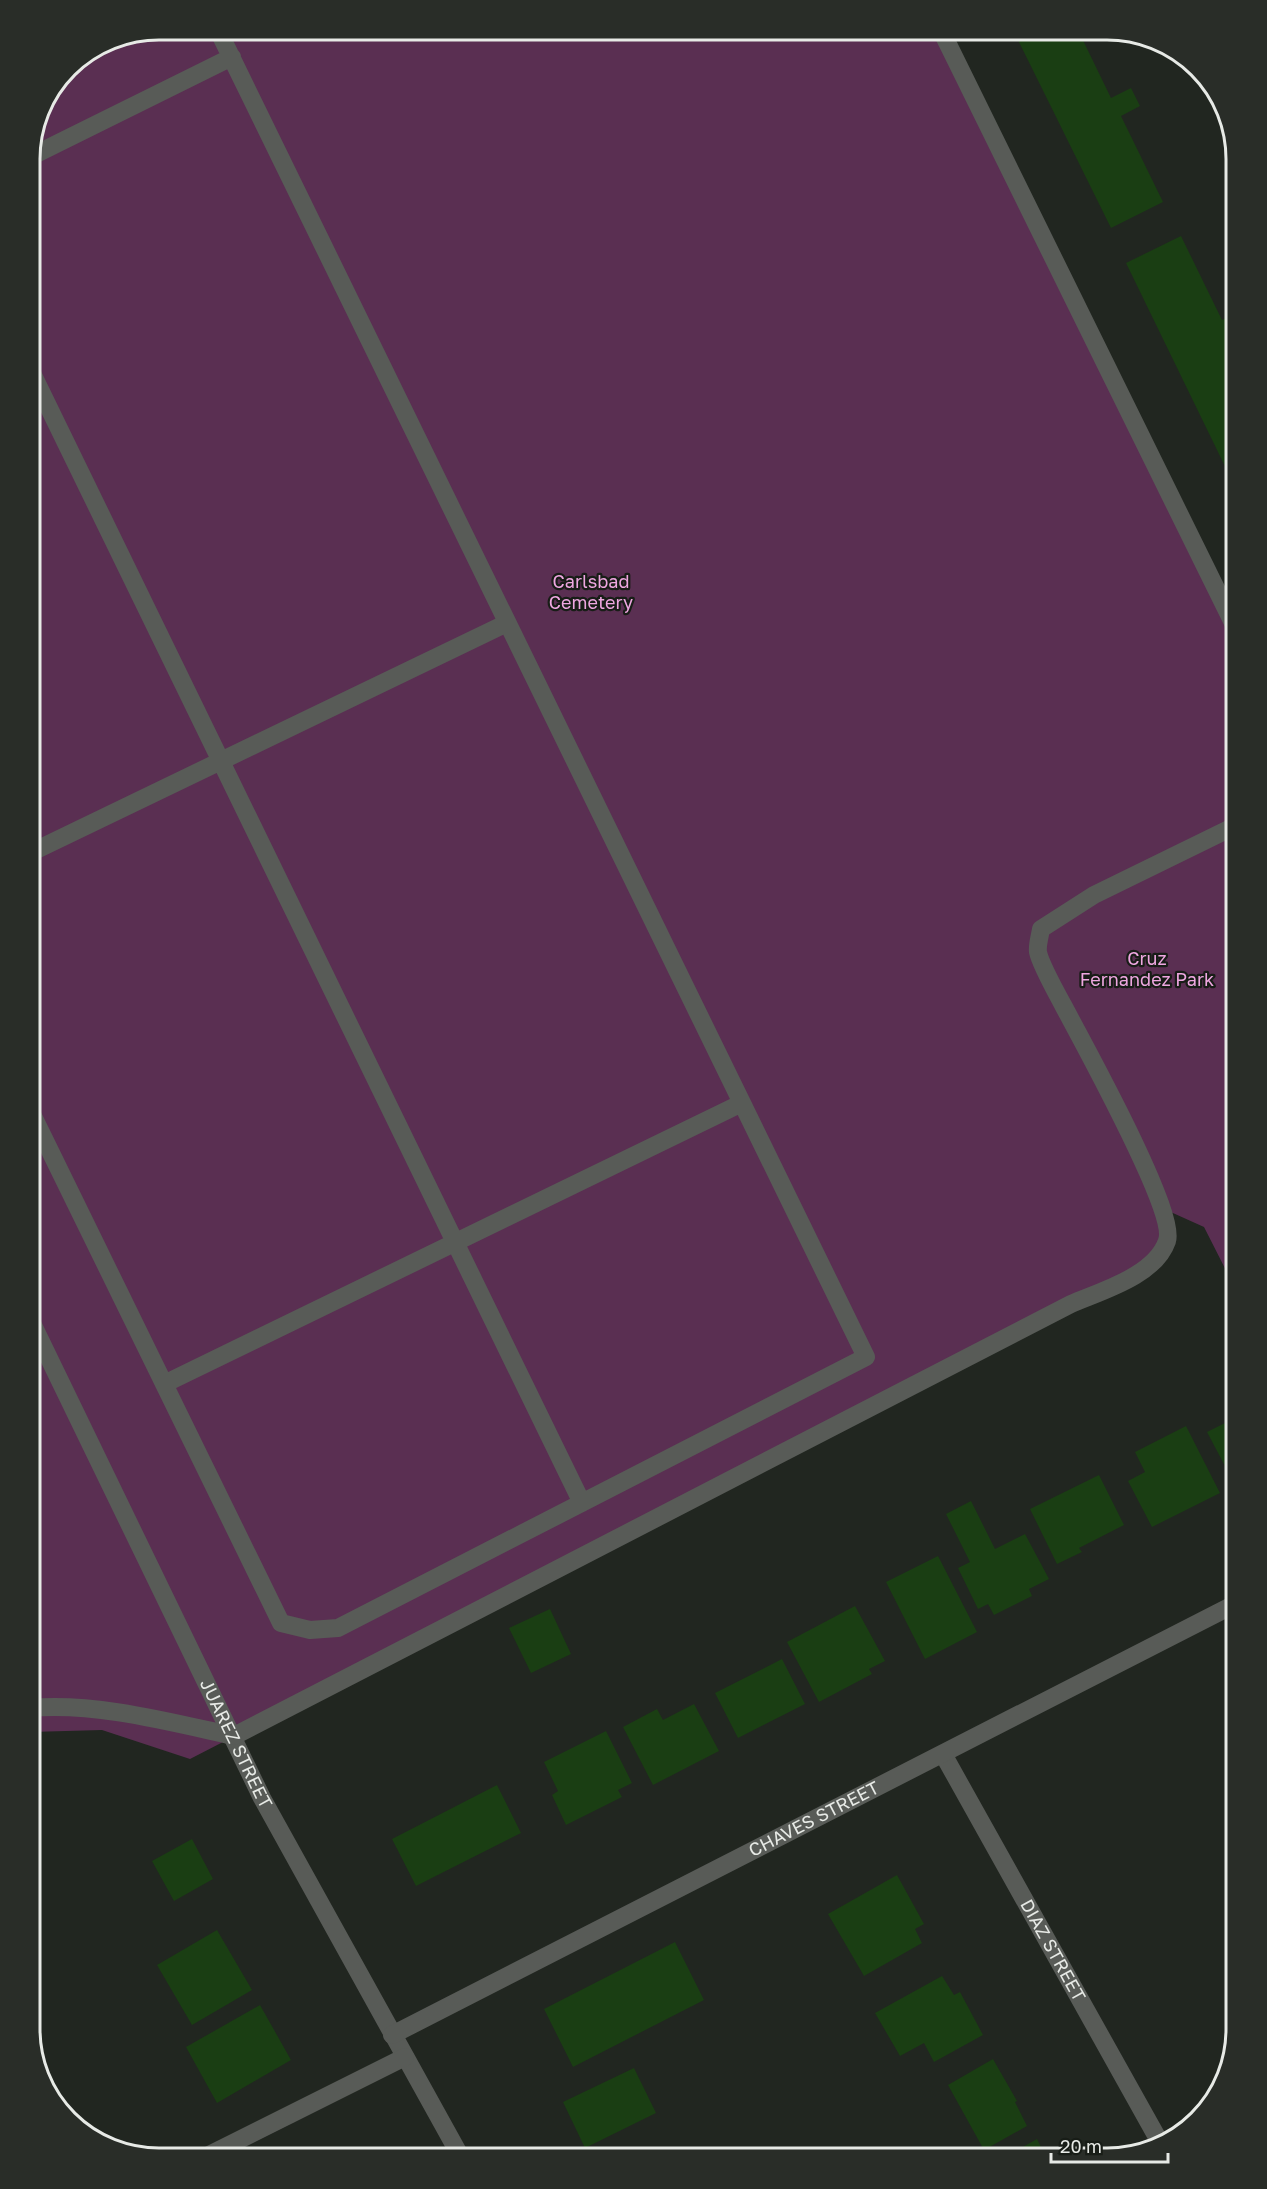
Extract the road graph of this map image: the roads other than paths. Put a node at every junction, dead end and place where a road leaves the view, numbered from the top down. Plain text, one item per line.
1 (223, 41) edge
2 (946, 41) edge
3 (231, 57) junction
4 (41, 151) edge
5 (41, 391) edge
6 (1226, 609) edge
7 (507, 622) junction
8 (221, 760) junction
9 (1226, 830) edge
10 (41, 848) edge
11 (742, 1103) junction
12 (40, 1131) edge
13 (456, 1242) junction
14 (40, 1340) edge
15 (164, 1384) junction
16 (582, 1503) junction
17 (1226, 1609) edge
18 (40, 1708) edge
19 (234, 1736) junction
20 (943, 1754) junction
21 (392, 2035) junction
22 (405, 2057) junction
23 (1157, 2137) edge
24 (223, 2148) edge
25 (456, 2148) edge

1 - 3 street
2 - 6 street
3 - 4 street
3 - 7 street
5 - 8 street
7 - 8 street
7 - 11 street
8 - 10 street
8 - 13 street
9 - 19 street
11 - 13 street
11 - 16 street
12 - 15 street
13 - 15 street
13 - 16 street
14 - 19 street, JUAREZ STREET
15 - 16 street
17 - 20 street, CHAVES STREET
18 - 19 street
19 - 21 street, JUAREZ STREET
20 - 21 street, CHAVES STREET
20 - 23 street, DIAZ STREET
21 - 22 street, JUAREZ STREET
22 - 24 street
22 - 25 street, JUAREZ STREET

